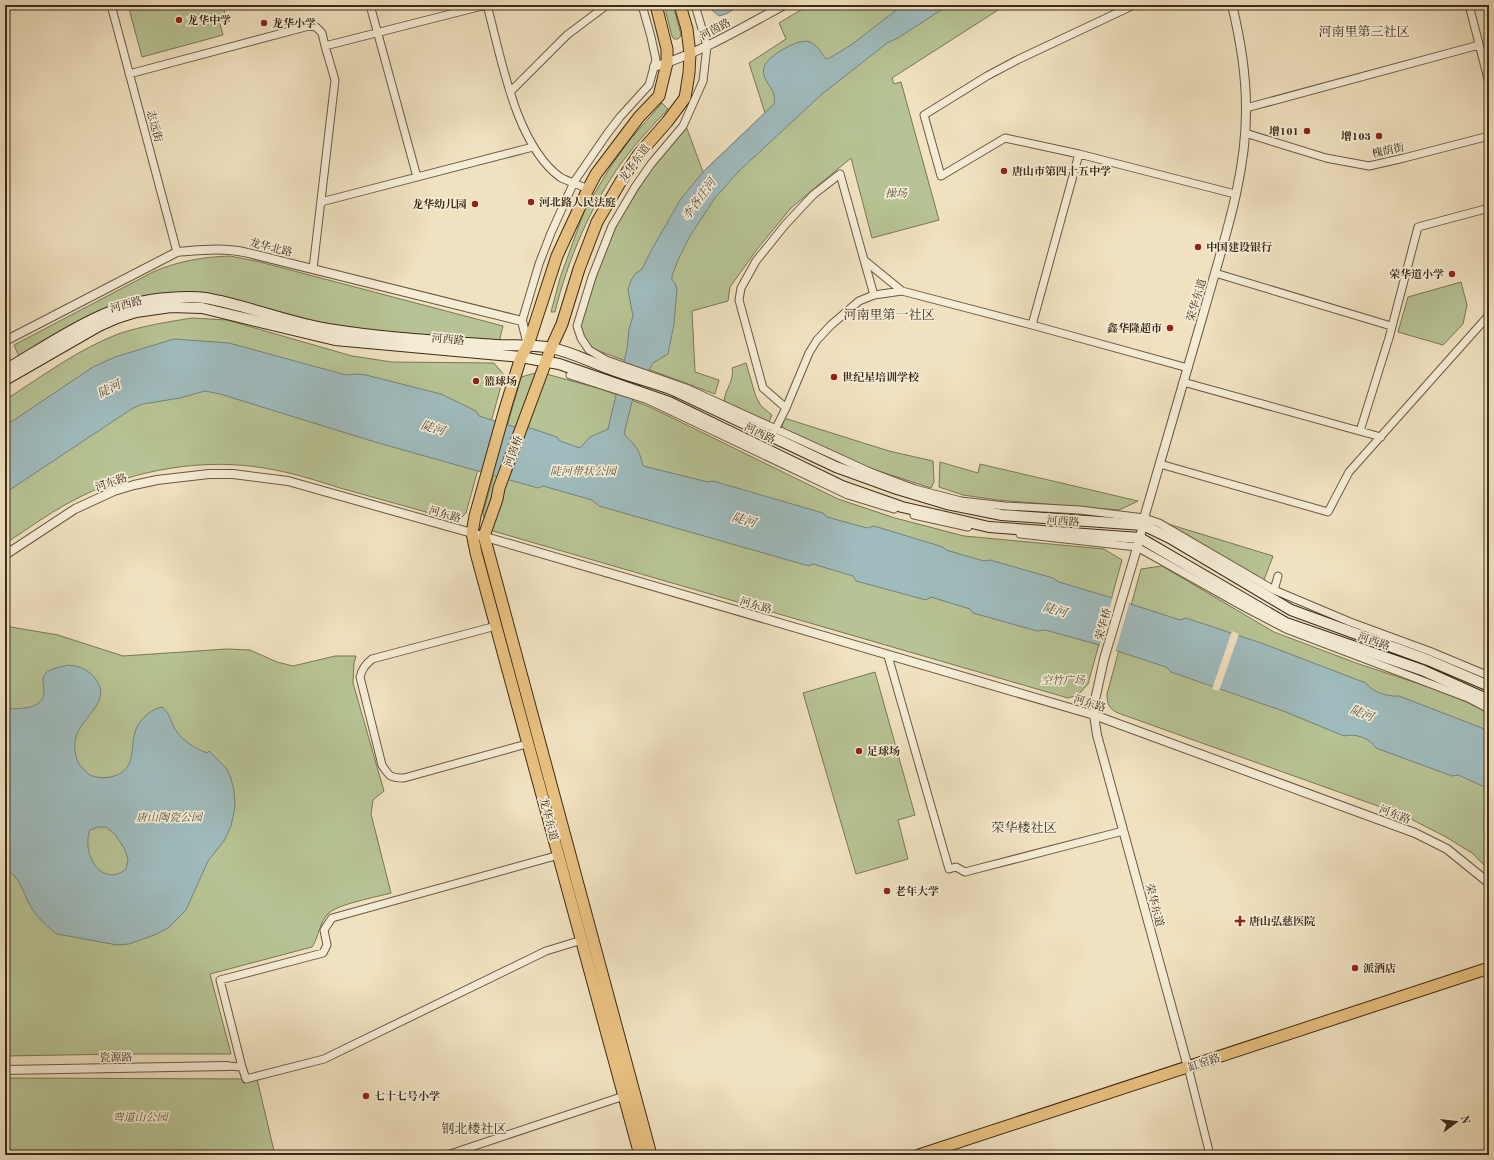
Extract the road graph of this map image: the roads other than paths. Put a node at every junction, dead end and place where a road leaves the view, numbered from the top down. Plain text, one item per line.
1 (111, 5) edge
2 (370, 5) edge
3 (486, 5) edge
4 (607, 5) edge
5 (642, 5) edge
6 (656, 5) edge
7 (680, 5) edge
8 (695, 5) edge
9 (784, 5) edge
10 (1134, 5) edge
11 (1232, 5) edge
12 (1469, 5) edge
13 (377, 33) junction
14 (1479, 45) junction
15 (325, 46) junction
16 (707, 46) junction
17 (690, 54) junction
18 (667, 63) junction
19 (654, 67) junction
20 (130, 74) junction
21 (1489, 83) edge
22 (510, 92) junction
23 (1246, 108) junction
24 (1245, 133) junction
25 (1489, 136) edge
26 (533, 147) junction
27 (1078, 154) junction
28 (417, 177) junction
29 (574, 182) junction
30 (588, 189) junction
31 (1235, 194) junction
32 (321, 202) junction
33 (1488, 208) edge
34 (1489, 217) edge
35 (177, 252) junction
36 (864, 260) junction
37 (313, 269) junction
38 (1215, 273) junction
39 (902, 291) junction
40 (874, 295) junction
41 (1489, 315) edge
42 (522, 322) junction
43 (1032, 325) junction
44 (1391, 326) junction
45 (5, 341) edge
46 (528, 345) junction
47 (551, 348) junction
48 (521, 356) junction
49 (546, 362) junction
50 (608, 364) junction
51 (1188, 368) junction
52 (5, 370) edge
53 (570, 375) dead end
54 (5, 380) edge
55 (655, 380) junction
56 (1184, 382) junction
57 (607, 383) junction
58 (786, 408) junction
59 (527, 413) joint
60 (775, 430) junction
61 (1360, 431) junction
62 (1381, 437) junction
63 (1160, 464) junction
64 (484, 483) joint
65 (1144, 522) junction
66 (472, 533) junction
67 (484, 536) junction
68 (1138, 543) junction
69 (5, 554) edge
70 (1278, 576) dead end
71 (1274, 590) junction
72 (1123, 594) joint
73 (1292, 610) junction
74 (1286, 623) junction
75 (496, 626) junction
76 (888, 656) junction
77 (1104, 659) joint
78 (1489, 676) edge
79 (1489, 686) edge
80 (1489, 700) edge
81 (1489, 709) edge
82 (1094, 715) junction
83 (528, 743) junction
84 (1123, 830) junction
85 (559, 855) junction
86 (1489, 883) edge
87 (582, 940) junction
88 (1489, 968) edge
89 (227, 1066) joint
90 (242, 1066) junction
91 (1188, 1067) junction
92 (5, 1070) edge
93 (624, 1096) junction
94 (447, 1155) edge
95 (640, 1155) edge
96 (651, 1155) edge
97 (919, 1155) edge
98 (1210, 1155) edge

1 - 20 street, 志远街
2 - 13 street
3 - 13 street
3 - 22 street
4 - 22 street
5 - 19 street
6 - 18 main road
7 - 17 main road, 龙华东道
8 - 16 street
9 - 16 street, 河茵路
10 - 27 street
11 - 23 street, 荣华东道
12 - 14 street
13 - 15 street
13 - 28 street
14 - 21 street
14 - 23 street
15 - 20 street
15 - 32 street
16 - 17 street, 河茵路
16 - 50 street
17 - 18 street, 河茵路
17 - 47 main road, 龙华东道
18 - 19 street, 河茵路
18 - 30 main road
19 - 29 street
20 - 35 street, 志远街
22 - 26 street
23 - 24 street, 荣华东道
24 - 25 street, 槐荫街
24 - 31 street, 荣华东道
26 - 28 street
26 - 29 street
27 - 31 street
27 - 43 street
28 - 32 street
29 - 30 street
29 - 42 street
30 - 46 main road
31 - 38 street, 荣华东道
32 - 37 street
33 - 34 street
33 - 44 street
35 - 37 street, 龙华北路
35 - 45 street, 龙华北路
36 - 39 street
36 - 40 street
36 - 58 street
37 - 42 street, 龙华北路
38 - 44 street
38 - 51 street, 荣华东道
39 - 40 street
39 - 43 street
40 - 58 street
41 - 62 street
42 - 46 street
43 - 51 street
44 - 61 street
46 - 47 main road, 河西路
46 - 48 main road
46 - 52 main road, 河西路
47 - 49 main road, 龙华东道
47 - 50 main road, 河西路
48 - 49 main road, 河西路
48 - 54 main road, 河西路
48 - 64 main road, 河茵桥
49 - 57 main road, 河西路
49 - 59 main road, 龙华东道
50 - 55 main road, 河西路
51 - 56 street, 荣华东道
53 - 57 street
55 - 60 street
55 - 65 main road, 河西路
56 - 61 street
56 - 63 street, 荣华东道
57 - 68 main road, 河西路
58 - 60 street
59 - 67 main road, 河茵桥
60 - 65 street
61 - 62 street
62 - 63 street
63 - 65 street, 荣华东道
64 - 66 main road, 龙华东道
65 - 68 street, 荣华东道
65 - 71 street
65 - 73 main road, 河西路
66 - 67 street, 河东路
66 - 69 street, 河东路
66 - 75 main road, 龙华东道
67 - 76 street, 河东路
67 - 96 main road, 龙华东道
68 - 72 street, 荣华东道
68 - 74 main road, 河西路
68 - 81 street
70 - 71 street
71 - 78 street
72 - 77 street, 荣华桥
73 - 74 main road
73 - 79 main road, 河西路
74 - 80 main road, 河西路
75 - 83 main road, 龙华东道
75 - 83 street
76 - 82 street, 河东路
76 - 84 street
77 - 82 street, 荣华东道
82 - 84 street, 荣华东道
82 - 86 street, 河东路
83 - 85 main road, 龙华东道
84 - 91 street, 荣华东道
85 - 87 main road, 龙华东道
85 - 90 street
87 - 90 street
87 - 93 main road, 龙华东道
88 - 91 main road, 缸窑路
89 - 90 street
89 - 92 street, 瓷源路
91 - 97 main road, 缸窑路
91 - 98 street, 荣华东道
93 - 94 street
93 - 95 main road, 龙华东道

